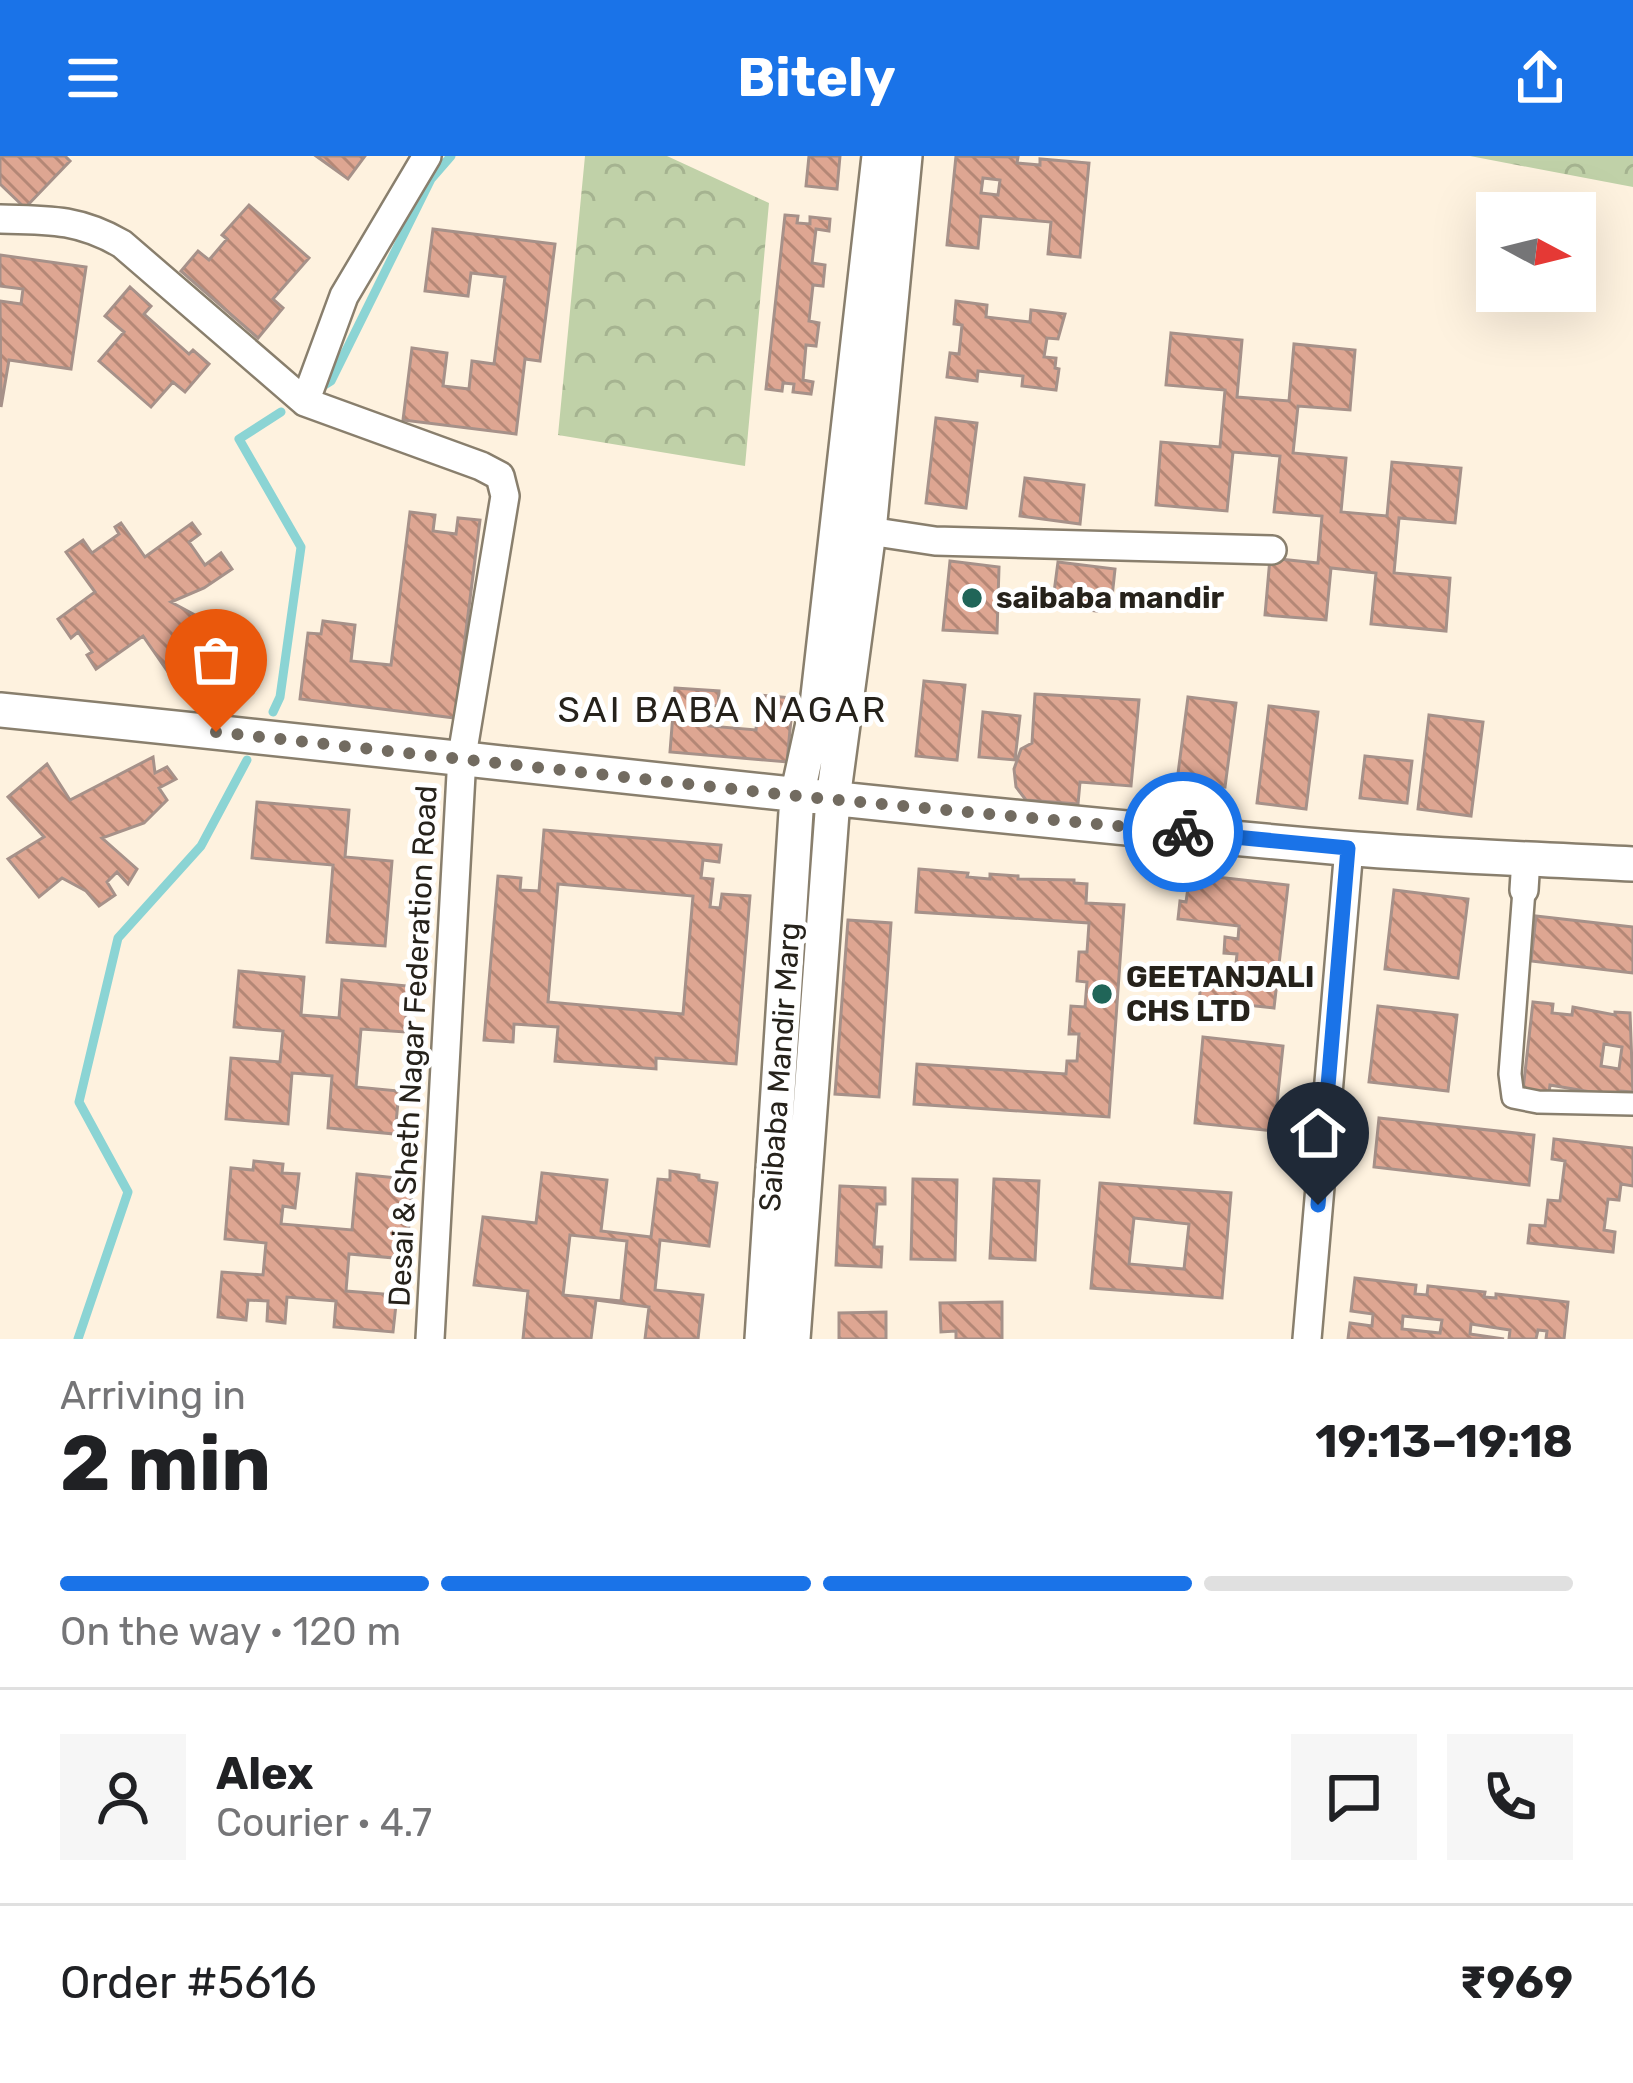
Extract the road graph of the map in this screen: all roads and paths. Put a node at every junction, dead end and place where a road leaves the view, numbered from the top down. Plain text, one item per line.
1 (427, 156) edge
2 (879, 156) edge
3 (905, 156) edge
4 (0, 219) edge
5 (305, 402) junction
6 (869, 531) junction
7 (1272, 550) dead end
8 (0, 710) edge
9 (462, 756) junction
10 (797, 796) junction
11 (833, 799) junction
12 (1348, 848) junction
13 (1633, 864) edge
14 (1525, 874) junction
15 (1633, 1104) edge
16 (430, 1339) edge
17 (762, 1339) edge
18 (794, 1339) edge
19 (1307, 1339) edge

1 - 5 street
2 - 10 street, Saibaba Mandir Marg
3 - 6 street, Saibaba Mandir Marg
4 - 5 street
5 - 9 street, Desai & Sheth Nagar Federation Road
6 - 7 street
6 - 11 street, Saibaba Mandir Marg
8 - 9 street
9 - 10 street
9 - 16 street, Desai & Sheth Nagar Federation Road
10 - 11 street
10 - 17 street, Saibaba Mandir Marg
11 - 12 street
11 - 18 street, Saibaba Mandir Marg
12 - 14 street
12 - 19 street
13 - 14 street
14 - 15 street

